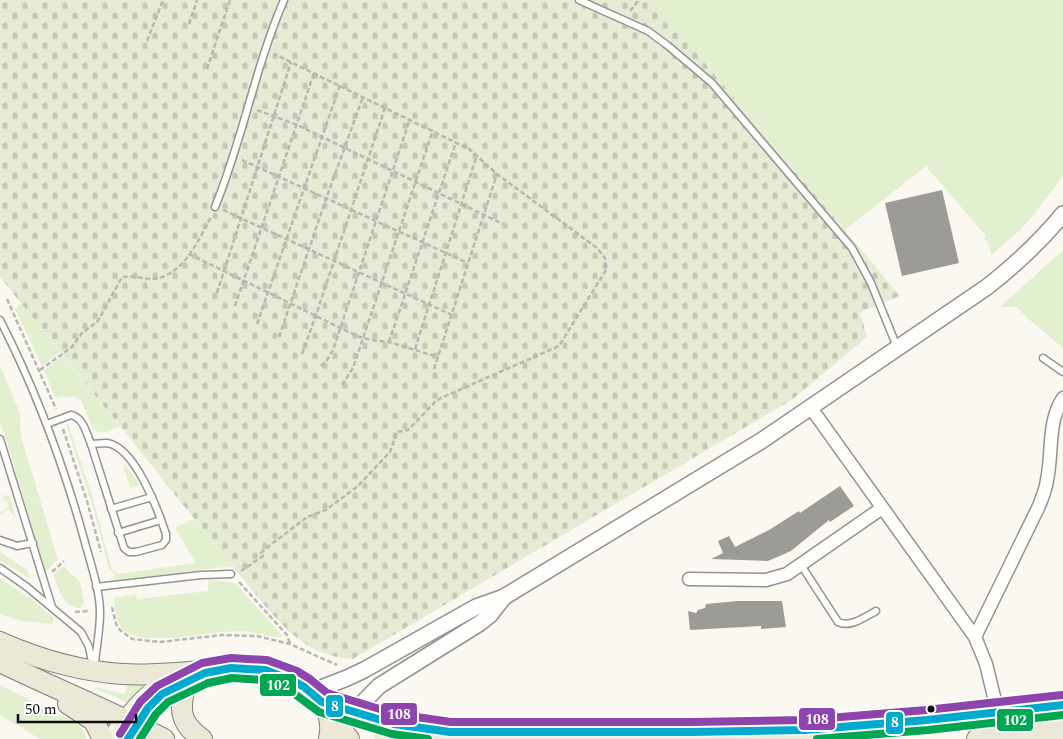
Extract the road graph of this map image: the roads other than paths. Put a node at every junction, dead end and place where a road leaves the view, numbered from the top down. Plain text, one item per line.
1 (284, 0) edge
2 (579, 0) edge
3 (216, 207) road end
4 (1063, 214) edge
5 (0, 320) edge
6 (898, 348) junction
7 (1043, 358) dead end
8 (1063, 372) edge
9 (1063, 398) edge
10 (810, 408) junction
11 (47, 424) junction
12 (0, 439) edge
13 (91, 444) junction
14 (152, 498) junction
15 (882, 508) junction
16 (111, 509) junction
17 (161, 520) junction
18 (118, 532) junction
19 (0, 540) edge
20 (33, 543) junction
21 (801, 565) junction
22 (0, 568) edge
23 (232, 574) road end
24 (689, 579) dead end
25 (96, 587) junction
26 (504, 597) junction
27 (52, 607) junction
28 (876, 611) dead end
29 (974, 637) junction
30 (0, 642) edge
31 (0, 662) edge
32 (94, 671) junction
33 (198, 673) junction
34 (49, 686) junction
35 (1063, 705) edge
36 (354, 712) junction
37 (998, 712) junction
38 (330, 721) edge
39 (132, 723) edge
40 (1063, 730) edge
41 (1035, 736) edge
42 (103, 739) edge
43 (112, 739) edge
44 (164, 739) edge
45 (194, 739) edge
46 (202, 739) edge
47 (977, 739) edge

1 - 3 lane
2 - 6 lane
4 - 6 street
5 - 11 lane
6 - 10 street
7 - 8 lane
9 - 29 street
10 - 15 street
10 - 26 street
11 - 13 lane
11 - 25 lane
12 - 20 lane
13 - 14 lane
13 - 16 lane
14 - 16 lane
14 - 17 lane
15 - 21 street
15 - 29 street
16 - 18 lane
17 - 18 lane
17 - 18 lane
19 - 20 lane
20 - 27 lane
21 - 24 street
21 - 28 lane
22 - 27 lane
23 - 25 lane
25 - 32 lane
26 - 36 street
26 - 38 street
27 - 32 lane
29 - 37 street
30 - 32 main road
31 - 34 main road
32 - 33 main road
33 - 38 main road
33 - 39 main road
33 - 46 main road
34 - 39 main road
34 - 42 main road
35 - 37 main road
36 - 37 main road
36 - 38 main road
36 - 38 street
39 - 43 main road
39 - 44 main road
39 - 45 main road
40 - 41 main road
41 - 47 main road

